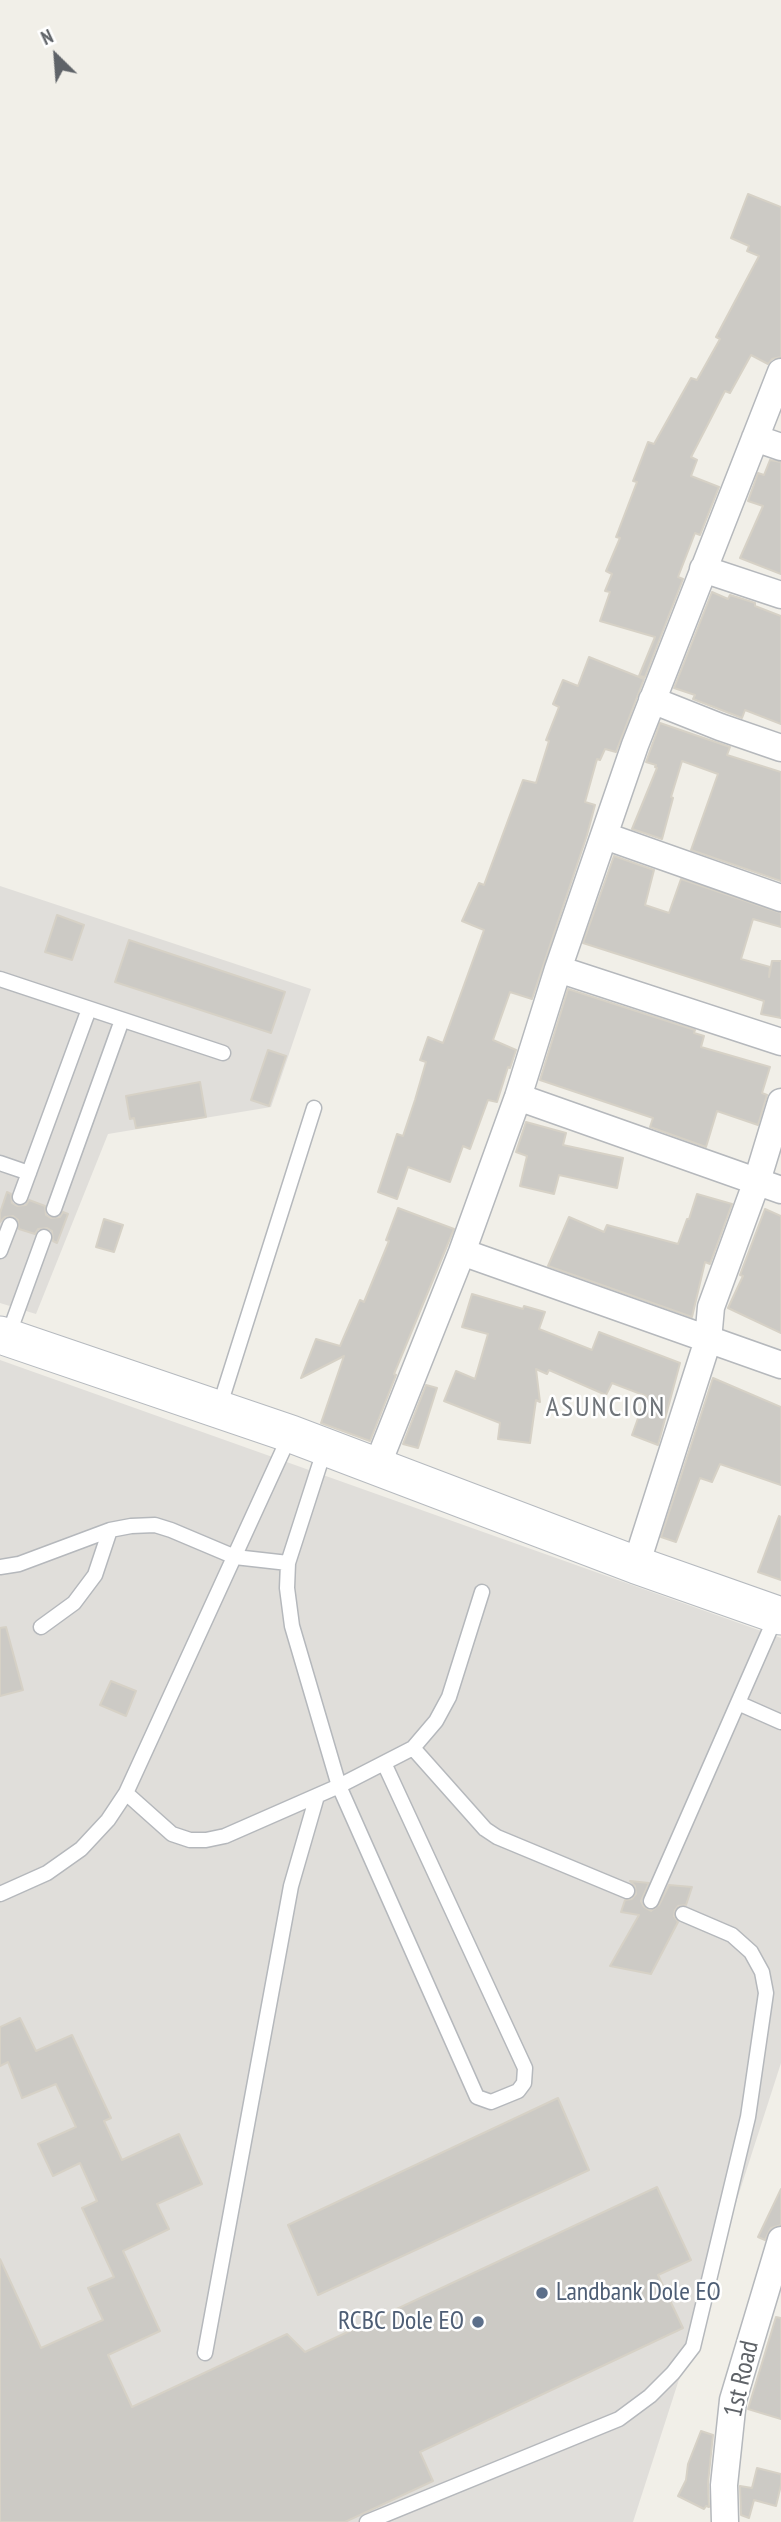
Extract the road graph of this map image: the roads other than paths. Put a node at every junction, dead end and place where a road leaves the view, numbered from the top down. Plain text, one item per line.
1 (781, 372) edge
2 (755, 438) junction
3 (781, 447) edge
4 (703, 569) junction
5 (781, 595) edge
6 (652, 701) junction
7 (781, 748) edge
8 (604, 836) junction
9 (781, 898) edge
10 (558, 969) junction
11 (0, 979) edge
12 (89, 1009) junction
13 (122, 1020) junction
14 (781, 1042) edge
15 (223, 1053) dead end
16 (518, 1097) junction
17 (781, 1102) edge
18 (314, 1108) dead end
19 (0, 1163) edge
20 (29, 1173) junction
21 (769, 1185) edge
22 (20, 1197) dead end
23 (54, 1209) dead end
24 (9, 1225) dead end
25 (44, 1237) dead end
26 (0, 1251) edge
27 (462, 1252) junction
28 (4, 1336) edge
29 (708, 1340) junction
30 (781, 1366) edge
31 (219, 1410) junction
32 (291, 1434) junction
33 (326, 1447) junction
34 (377, 1466) junction
35 (110, 1530) junction
36 (235, 1557) junction
37 (288, 1563) junction
38 (636, 1565) junction
39 (0, 1567) edge
40 (482, 1592) dead end
41 (779, 1615) edge
42 (41, 1627) dead end
43 (738, 1703) junction
44 (781, 1722) edge
45 (414, 1748) junction
46 (384, 1763) junction
47 (339, 1786) junction
48 (126, 1793) junction
49 (317, 1796) junction
50 (627, 1891) dead end
51 (0, 1894) edge
52 (651, 1901) dead end
53 (683, 1914) dead end
54 (781, 2240) edge
55 (205, 2353) dead end
56 (367, 2522) edge
57 (725, 2522) edge

1 - 2 street
2 - 3 street
2 - 4 street
4 - 5 street
4 - 6 street
6 - 7 street
6 - 8 street
8 - 9 street
8 - 10 street
10 - 14 street
10 - 16 street
11 - 12 lane
12 - 13 lane
12 - 20 lane
13 - 15 lane
13 - 23 lane
16 - 21 street
16 - 27 street
17 - 21 street
18 - 31 lane
19 - 20 lane
20 - 22 lane
21 - 29 street
24 - 26 lane
25 - 28 lane
27 - 29 street
27 - 34 street
28 - 31 main road
29 - 30 street
29 - 38 street
31 - 32 main road
32 - 33 main road
32 - 36 lane
33 - 34 main road
33 - 37 lane
34 - 38 main road
35 - 36 lane
35 - 39 lane
35 - 42 lane
36 - 37 lane
36 - 48 lane
37 - 47 lane
38 - 41 main road
40 - 45 lane
41 - 43 lane
43 - 44 lane
43 - 52 lane
45 - 46 lane
45 - 50 lane
46 - 47 lane
46 - 47 lane
47 - 49 lane
48 - 49 lane
48 - 51 lane
49 - 55 lane
53 - 56 lane
54 - 57 street, 1st Road

